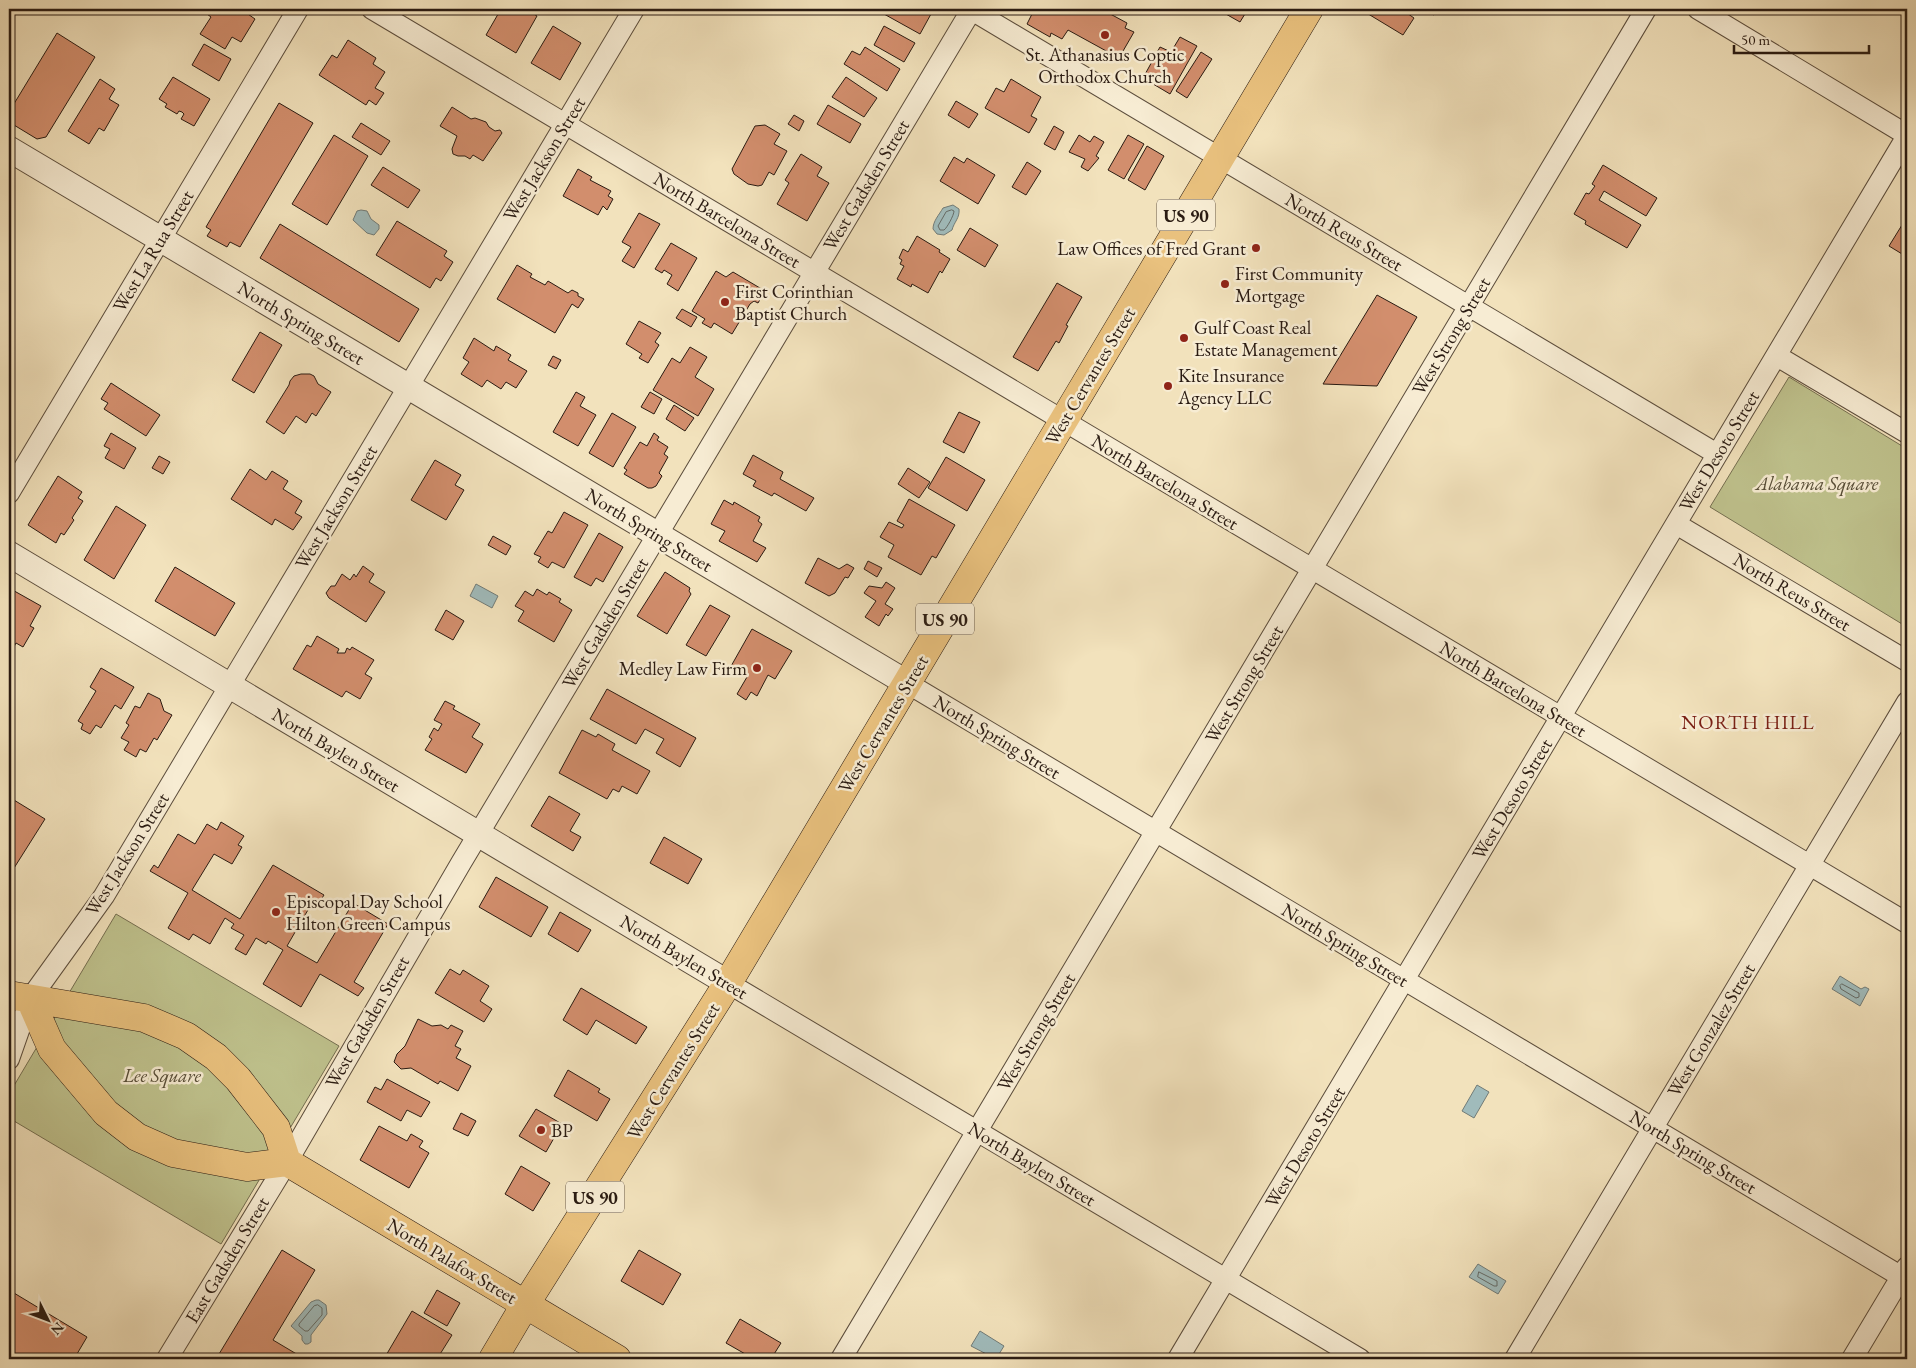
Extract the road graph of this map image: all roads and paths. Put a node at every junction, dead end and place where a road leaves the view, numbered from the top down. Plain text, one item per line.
1 (298, 9) edge
2 (372, 9) edge
3 (634, 9) edge
4 (971, 9) edge
5 (1309, 9) edge
6 (1646, 9) edge
7 (1698, 9) edge
8 (565, 124) junction
9 (1907, 136) edge
10 (9, 149) edge
11 (1220, 158) junction
12 (160, 239) junction
13 (814, 272) junction
14 (1468, 306) junction
15 (1776, 356) junction
16 (408, 386) junction
17 (1063, 421) junction
18 (1907, 434) edge
19 (1718, 454) junction
20 (9, 493) edge
21 (1676, 524) junction
22 (658, 535) junction
23 (9, 554) edge
24 (1312, 569) junction
25 (1907, 661) edge
26 (906, 683) junction
27 (229, 686) junction
28 (1907, 702) edge
29 (1561, 717) junction
30 (1156, 832) junction
31 (479, 834) junction
32 (1809, 865) junction
33 (1907, 923) edge
34 (1404, 980) junction
35 (728, 983) junction
36 (20, 997) edge
37 (9, 1059) edge
38 (1653, 1128) junction
39 (977, 1131) junction
40 (287, 1162) junction
41 (1905, 1274) edge
42 (1226, 1280) junction
43 (525, 1305) junction
44 (167, 1359) edge
45 (493, 1359) edge
46 (617, 1359) edge
47 (841, 1359) edge
48 (1178, 1359) edge
49 (1360, 1359) edge
50 (1515, 1359) edge
51 (1852, 1359) edge

1 - 12 street, West La Rua Street
2 - 8 street, North Barcelona Street
3 - 8 street, West Jackson Street
4 - 11 street, North Reus Street
4 - 13 street, West Gadsden Street
5 - 11 main road, West Cervantes Street / US 90
6 - 14 street, West Strong Street
7 - 9 street
8 - 13 street, North Barcelona Street
8 - 16 street, West Jackson Street
9 - 15 street, West Desoto Street
10 - 12 street, North Spring Street
11 - 14 street, North Reus Street
11 - 17 main road, West Cervantes Street / US 90
12 - 16 street, North Spring Street
12 - 20 street, West La Rua Street
13 - 17 street, North Barcelona Street
13 - 22 street, West Gadsden Street
14 - 19 street, North Reus Street
14 - 24 street, West Strong Street
15 - 18 street
15 - 19 street, West Desoto Street
16 - 22 street, North Spring Street
16 - 27 street, West Jackson Street
17 - 24 street, North Barcelona Street
17 - 26 main road, West Cervantes Street / US 90
19 - 21 street, West Desoto Street
21 - 25 street, North Reus Street
21 - 29 street, West Desoto Street
22 - 26 street, North Spring Street
22 - 31 street, West Gadsden Street
23 - 27 street, North Baylen Street
24 - 29 street, North Barcelona Street
24 - 30 street, West Strong Street
26 - 30 street, North Spring Street
26 - 35 main road, West Cervantes Street / US 90
27 - 31 street, North Baylen Street
27 - 36 street, West Jackson Street
28 - 32 street, West Gonzalez Street
29 - 32 street, North Barcelona Street
29 - 34 street, West Desoto Street
30 - 34 street, North Spring Street
30 - 39 street, West Strong Street
31 - 35 street, North Baylen Street
31 - 40 street, West Gadsden Street
32 - 33 street, North Barcelona Street
32 - 38 street, West Gonzalez Street
34 - 38 street, North Spring Street
34 - 42 street, West Desoto Street
35 - 39 street, North Baylen Street
35 - 43 main road, West Cervantes Street / US 90
36 - 37 street, West Jackson Street
36 - 40 main road
36 - 40 main road
38 - 41 street, North Spring Street
38 - 50 street, West Gonzalez Street
39 - 42 street, North Baylen Street
39 - 47 street, West Strong Street
40 - 43 main road, North Palafox Street
40 - 44 street, East Gadsden Street
41 - 51 street
42 - 48 street, West Desoto Street
42 - 49 street, North Baylen Street
43 - 45 main road, US 90
43 - 46 main road, North Palafox Street

